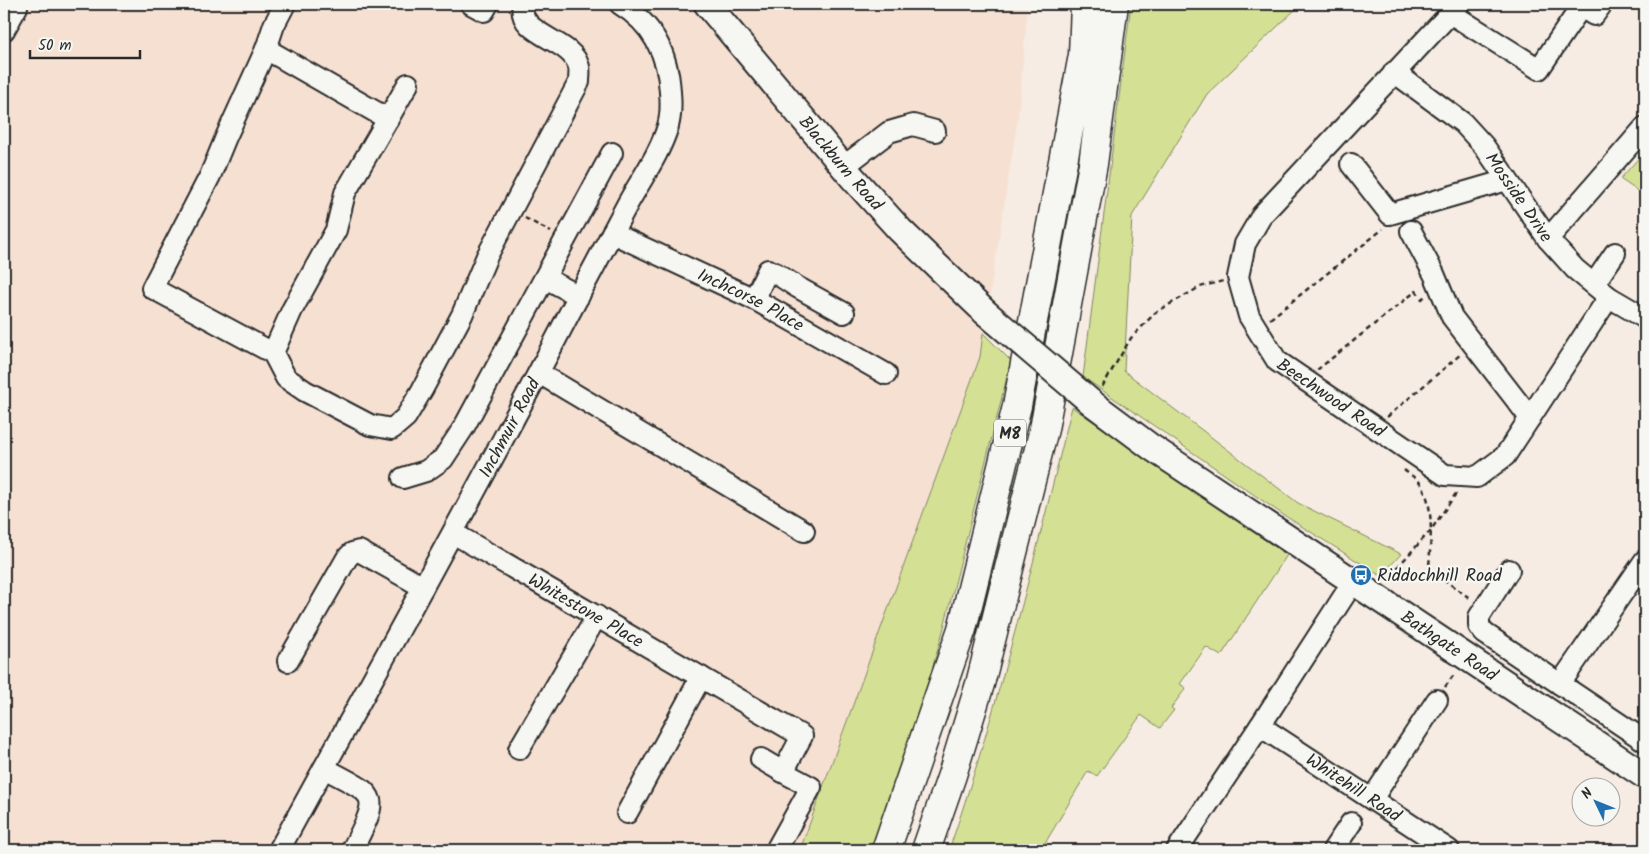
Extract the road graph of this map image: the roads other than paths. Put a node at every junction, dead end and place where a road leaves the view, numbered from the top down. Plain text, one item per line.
1 (10, 4) edge
2 (285, 4) edge
3 (471, 4) edge
4 (488, 4) edge
5 (523, 4) edge
6 (620, 4) edge
7 (707, 4) edge
8 (1085, 4) edge
9 (1114, 4) edge
10 (1602, 4) edge
11 (1455, 9) edge
12 (4, 30) edge
13 (266, 49) junction
14 (1394, 72) junction
15 (408, 84) dead end
16 (388, 119) junction
17 (1645, 127) edge
18 (935, 130) dead end
19 (612, 153) dead end
20 (1351, 164) dead end
21 (843, 167) junction
22 (1507, 180) junction
23 (1411, 231) dead end
24 (612, 233) junction
25 (1548, 239) junction
26 (1615, 254) dead end
27 (545, 278) junction
28 (1594, 284) junction
29 (579, 296) junction
30 (1609, 297) junction
31 (754, 299) junction
32 (844, 313) dead end
33 (1645, 318) edge
34 (273, 353) junction
35 (539, 373) junction
36 (886, 374) dead end
37 (1092, 403) joint
38 (1530, 418) junction
39 (403, 478) dead end
40 (804, 532) dead end
41 (453, 533) junction
42 (1645, 560) edge
43 (1509, 570) dead end
44 (1640, 581) edge
45 (423, 587) junction
46 (1363, 589) junction
47 (597, 616) junction
48 (288, 661) dead end
49 (701, 677) junction
50 (1560, 684) junction
51 (1437, 700) road end
52 (1260, 726) junction
53 (1645, 741) edge
54 (519, 749) dead end
55 (761, 760) dead end
56 (324, 768) junction
57 (783, 772) junction
58 (1645, 776) edge
59 (1372, 799) junction
60 (627, 814) dead end
61 (1352, 823) dead end
62 (279, 850) edge
63 (352, 850) edge
64 (776, 850) edge
65 (886, 850) edge
66 (926, 850) edge
67 (1178, 850) edge
68 (1333, 850) edge
69 (1449, 850) edge

1 - 12 street
2 - 13 street
3 - 4 street
5 - 34 street
6 - 24 street, Inchmuir Road
7 - 21 main road, Blackburn Road
8 - 65 highway, M8
9 - 66 highway, M8
10 - 11 street
11 - 14 street, Beechwood Road
13 - 16 street
13 - 34 street
14 - 22 street, Mosside Drive
14 - 38 street, Beechwood Road
15 - 16 street
16 - 34 street
17 - 25 street
18 - 21 street
19 - 27 street
20 - 22 street
21 - 37 main road, Blackburn Road, bridge
22 - 25 street, Mosside Drive
23 - 38 street
24 - 29 street, Inchmuir Road
24 - 31 street, Inchcorse Place
25 - 28 street, Mosside Drive
26 - 28 street
27 - 29 street
27 - 39 street
28 - 30 street, Mosside Drive
29 - 35 street, Inchmuir Road
30 - 33 street, Mosside Drive
30 - 38 street, Beechwood Road
31 - 32 street
31 - 36 street, Inchcorse Place
35 - 40 street
35 - 41 street, Inchmuir Road
37 - 46 main road, Bathgate Road
41 - 45 street, Inchmuir Road
41 - 47 street, Whitestone Place
42 - 44 street
43 - 50 street
44 - 50 street
45 - 48 street
45 - 56 street, Inchmuir Road
46 - 52 street
46 - 58 main road, Bathgate Road
47 - 49 street, Whitestone Place
47 - 54 street
49 - 57 street, Whitestone Place
49 - 60 street
50 - 53 street
51 - 59 street
52 - 59 street, Whitehill Road
52 - 67 street
55 - 57 street
56 - 62 street, Inchmuir Road
56 - 63 street
57 - 64 street
59 - 69 street, Whitehill Road
61 - 68 street

